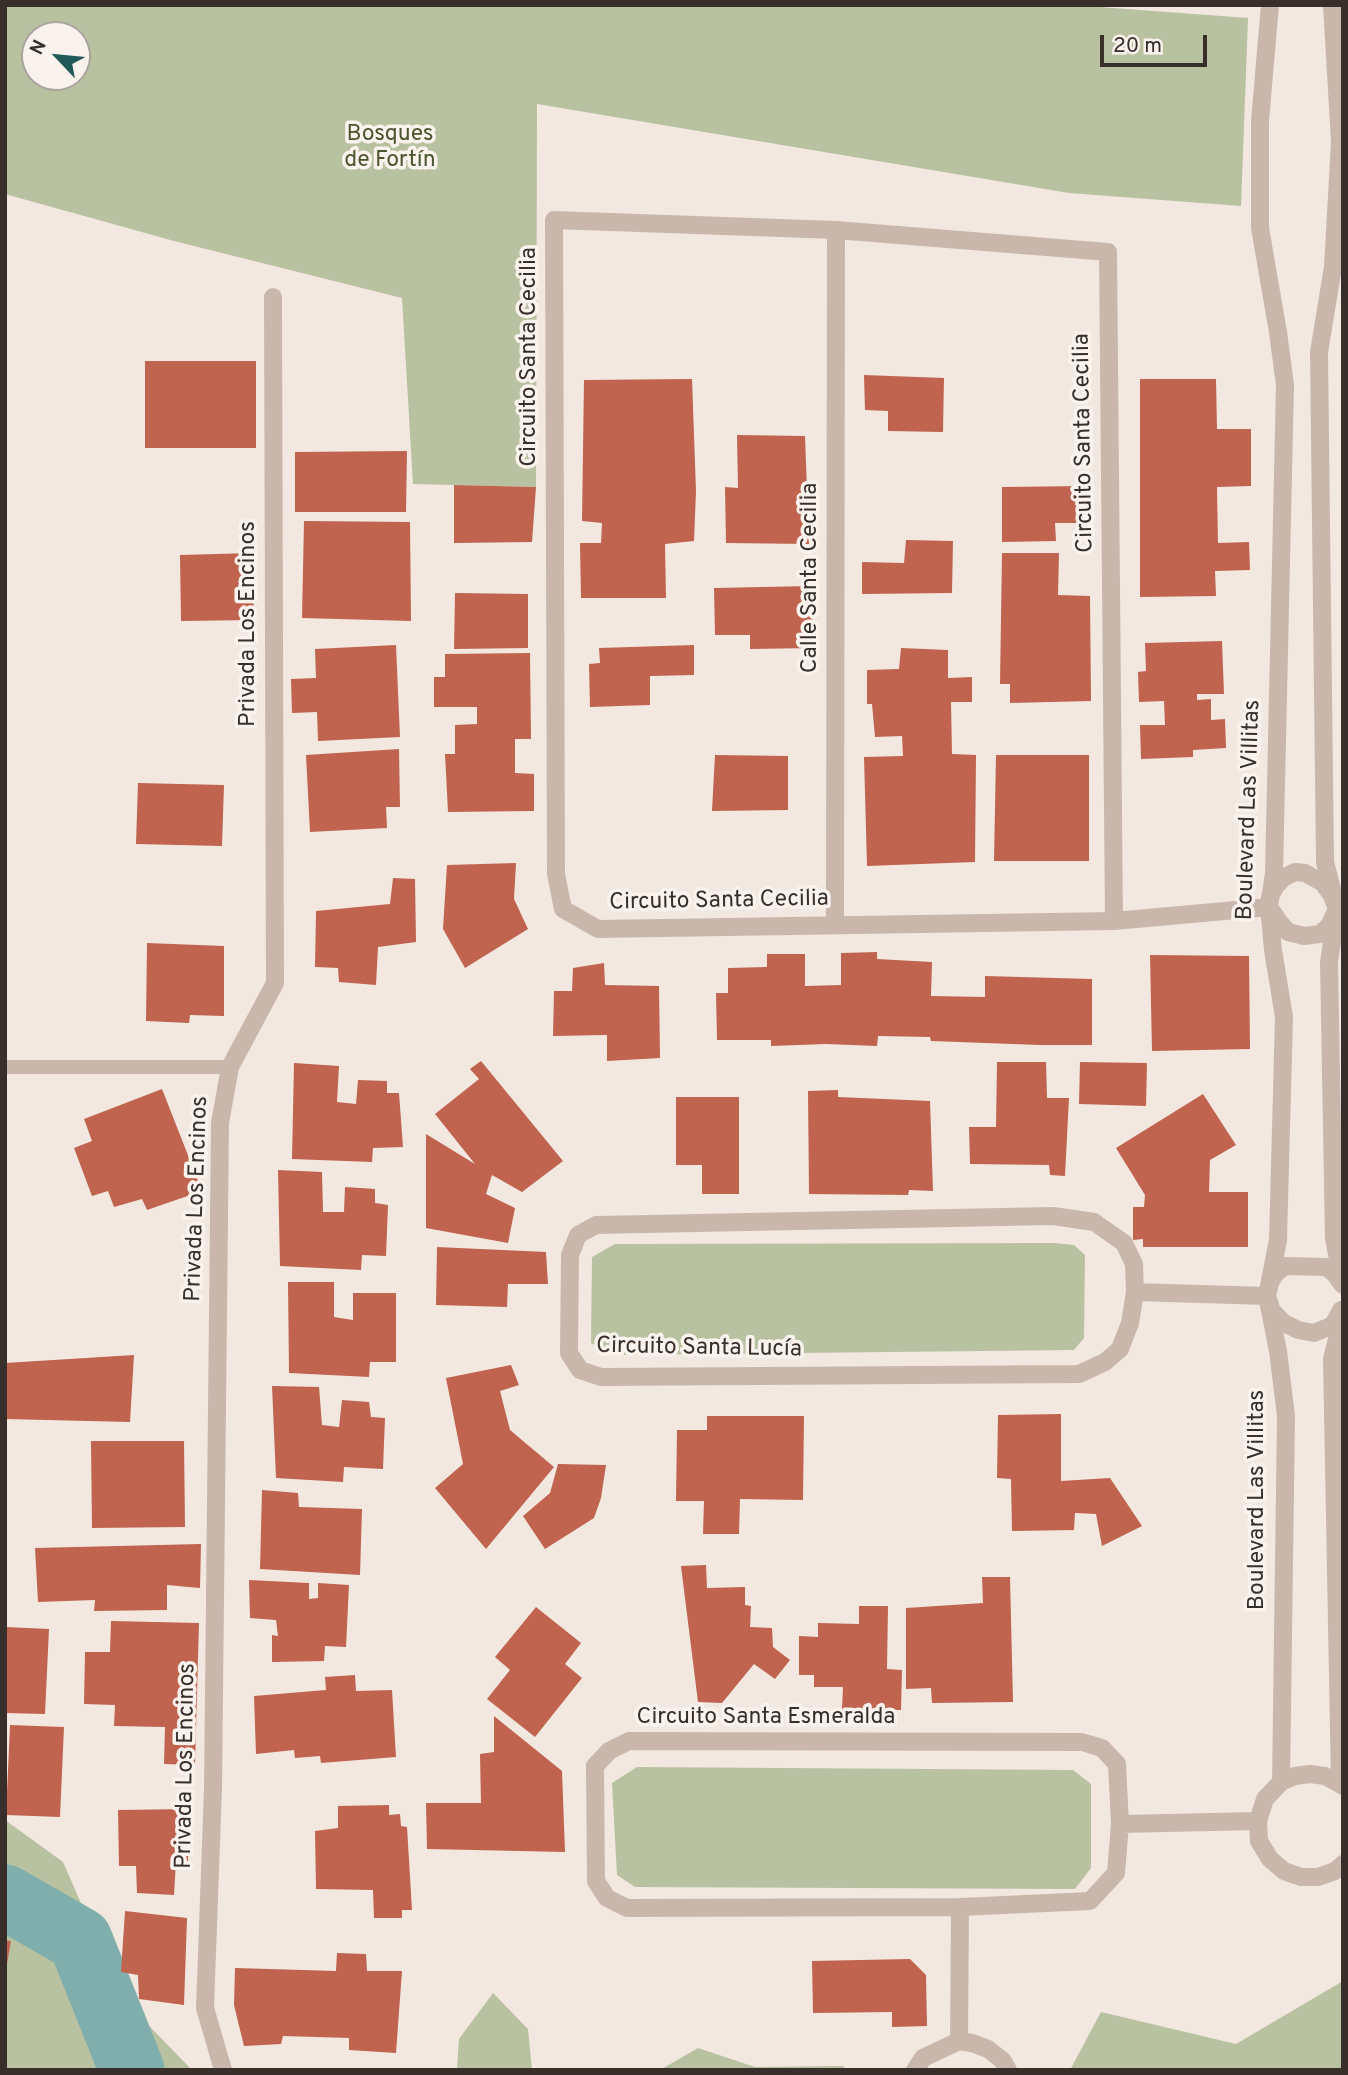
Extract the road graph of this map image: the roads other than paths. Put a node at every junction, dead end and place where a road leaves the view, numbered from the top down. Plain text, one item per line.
1 (1270, 5) edge
2 (1332, 5) edge
3 (836, 230) junction
4 (273, 297) dead end
5 (1269, 906) junction
6 (1340, 909) edge
7 (1114, 921) junction
8 (835, 925) junction
9 (5, 1067) edge
10 (230, 1067) junction
11 (1343, 1286) edge
12 (1135, 1292) junction
13 (1267, 1296) junction
14 (1343, 1306) edge
15 (1343, 1315) edge
16 (1281, 1782) junction
17 (1341, 1785) edge
18 (1258, 1821) junction
19 (1120, 1824) junction
20 (1343, 1864) edge
21 (960, 1907) junction
22 (959, 2041) junction
23 (223, 2070) edge
24 (915, 2070) edge
25 (1008, 2070) edge

1 - 5 street, Boulevard Las Villitas
2 - 6 street
3 - 7 street, Circuito Santa Cecilia
3 - 8 street, Calle Santa Cecilia
3 - 8 street, Circuito Santa Cecilia
4 - 10 street, Privada Los Encinos
5 - 6 street
5 - 6 street
5 - 7 street, Circuito Santa Cecilia
5 - 13 street, Boulevard Las Villitas
6 - 11 street
7 - 8 street, Circuito Santa Cecilia
9 - 10 lane
10 - 23 street, Privada Los Encinos
11 - 13 street
12 - 12 street, Circuito Santa Lucía
12 - 13 street
13 - 14 street
13 - 16 street, Boulevard Las Villitas
15 - 17 street
16 - 17 street
16 - 18 street
18 - 19 street
18 - 20 street
19 - 21 street, Circuito Santa Esmeralda
19 - 21 street, Circuito Santa Esmeralda
21 - 22 street
22 - 24 street
22 - 25 street

